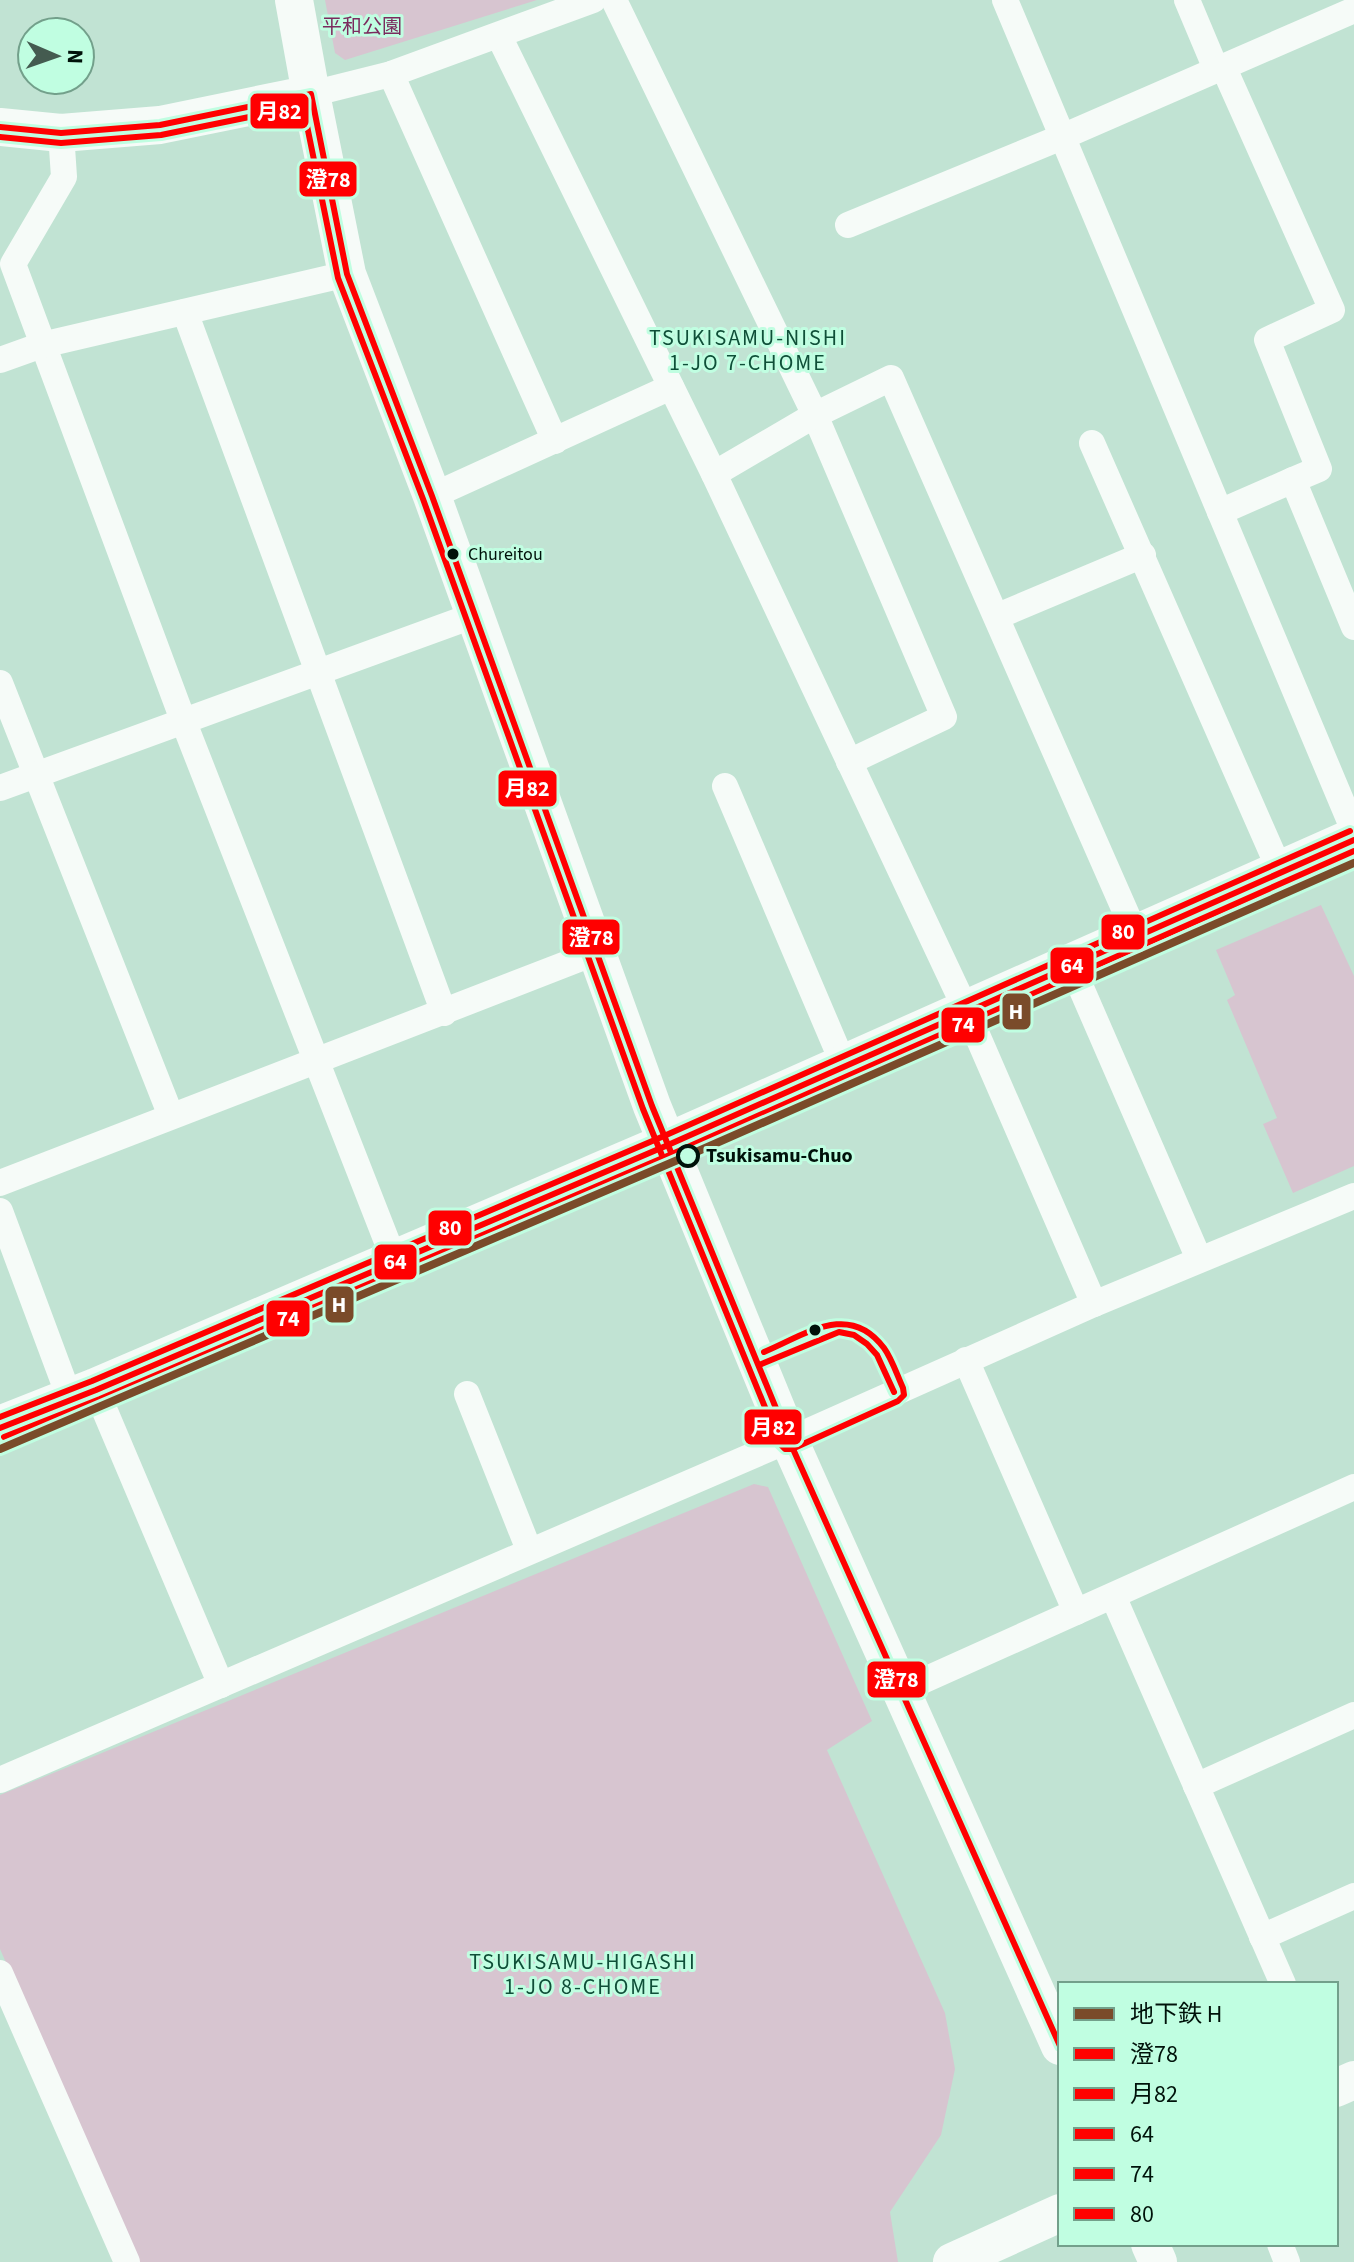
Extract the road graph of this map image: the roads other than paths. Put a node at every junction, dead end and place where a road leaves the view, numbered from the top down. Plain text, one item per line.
1 (294, 0) edge
2 (593, 0) edge
3 (614, 0) edge
4 (1005, 0) edge
5 (1187, 0) edge
6 (1354, 10) edge
7 (499, 36) junction
8 (1220, 68) junction
9 (391, 74) junction
10 (311, 94) junction
11 (0, 127) edge
12 (61, 133) junction
13 (1062, 137) junction
14 (848, 225) dead end
15 (347, 274) junction
16 (185, 312) junction
17 (42, 345) junction
18 (0, 360) edge
19 (671, 387) junction
20 (815, 415) junction
21 (555, 441) junction
22 (1092, 443) dead end
23 (714, 474) junction
24 (1293, 480) junction
25 (432, 496) junction
26 (1220, 512) junction
27 (1143, 555) junction
28 (475, 615) junction
29 (998, 616) junction
30 (1354, 627) edge
31 (317, 673) junction
32 (0, 683) edge
33 (183, 720) junction
34 (849, 762) junction
35 (37, 775) junction
36 (725, 786) dead end
37 (0, 788) edge
38 (1352, 846) edge
39 (1281, 873) junction
40 (1137, 938) junction
41 (597, 952) junction
42 (1072, 967) junction
43 (444, 1013) junction
44 (968, 1014) junction
45 (316, 1062) junction
46 (845, 1068) junction
47 (171, 1116) junction
48 (668, 1145) junction
49 (0, 1183) edge
50 (1354, 1196) edge
51 (0, 1211) edge
52 (1199, 1259) junction
53 (395, 1262) junction
54 (1094, 1304) junction
55 (966, 1360) junction
56 (467, 1394) dead end
57 (83, 1395) junction
58 (0, 1428) edge
59 (789, 1440) junction
60 (1354, 1487) edge
61 (529, 1550) junction
62 (1113, 1596) junction
63 (1076, 1612) junction
64 (221, 1685) junction
65 (900, 1691) junction
66 (1354, 1715) edge
67 (0, 1780) edge
68 (1196, 1786) junction
69 (1354, 1896) edge
70 (1262, 1937) junction
71 (0, 1973) edge
72 (1282, 1982) edge
73 (1058, 2042) edge
74 (1058, 2214) edge
75 (127, 2262) edge
76 (952, 2262) edge

1 - 10 street
2 - 7 street
3 - 20 street
4 - 13 street
5 - 8 street
6 - 8 street
7 - 9 street
7 - 19 street
8 - 13 street
8 - 24 street
9 - 10 street
9 - 21 street
10 - 12 street
10 - 15 street
11 - 12 street
12 - 17 street
13 - 14 street
13 - 26 street
15 - 16 street
15 - 25 street
16 - 17 street
16 - 31 street
17 - 18 street
17 - 33 street
19 - 21 street
19 - 23 street
20 - 23 street
20 - 29 street
20 - 34 street
21 - 25 street
22 - 27 street
23 - 34 street
24 - 26 street
24 - 30 street
25 - 28 street
26 - 38 street
27 - 29 street
27 - 39 street
28 - 31 street
28 - 41 street
29 - 40 street
31 - 33 street
31 - 43 street
32 - 35 street
33 - 35 street
33 - 45 street
34 - 44 street
35 - 37 street
35 - 47 street
36 - 46 street
38 - 39 highway
39 - 40 highway
40 - 42 highway
41 - 43 street
41 - 48 street
42 - 44 highway
42 - 52 street
43 - 45 street
44 - 46 highway
44 - 54 street
45 - 47 street
45 - 53 street
46 - 48 highway
47 - 49 street
48 - 53 highway
48 - 59 street
50 - 52 street
51 - 57 street
52 - 54 street
53 - 57 highway
54 - 55 street
55 - 59 street
55 - 63 street
56 - 61 street
57 - 58 highway
57 - 64 street
59 - 61 street
59 - 65 street
60 - 62 street
61 - 64 street
62 - 63 street
62 - 68 street
63 - 65 street
64 - 67 street
65 - 73 street
66 - 68 street
68 - 70 street
69 - 70 street
70 - 72 street
71 - 75 street
74 - 76 street

